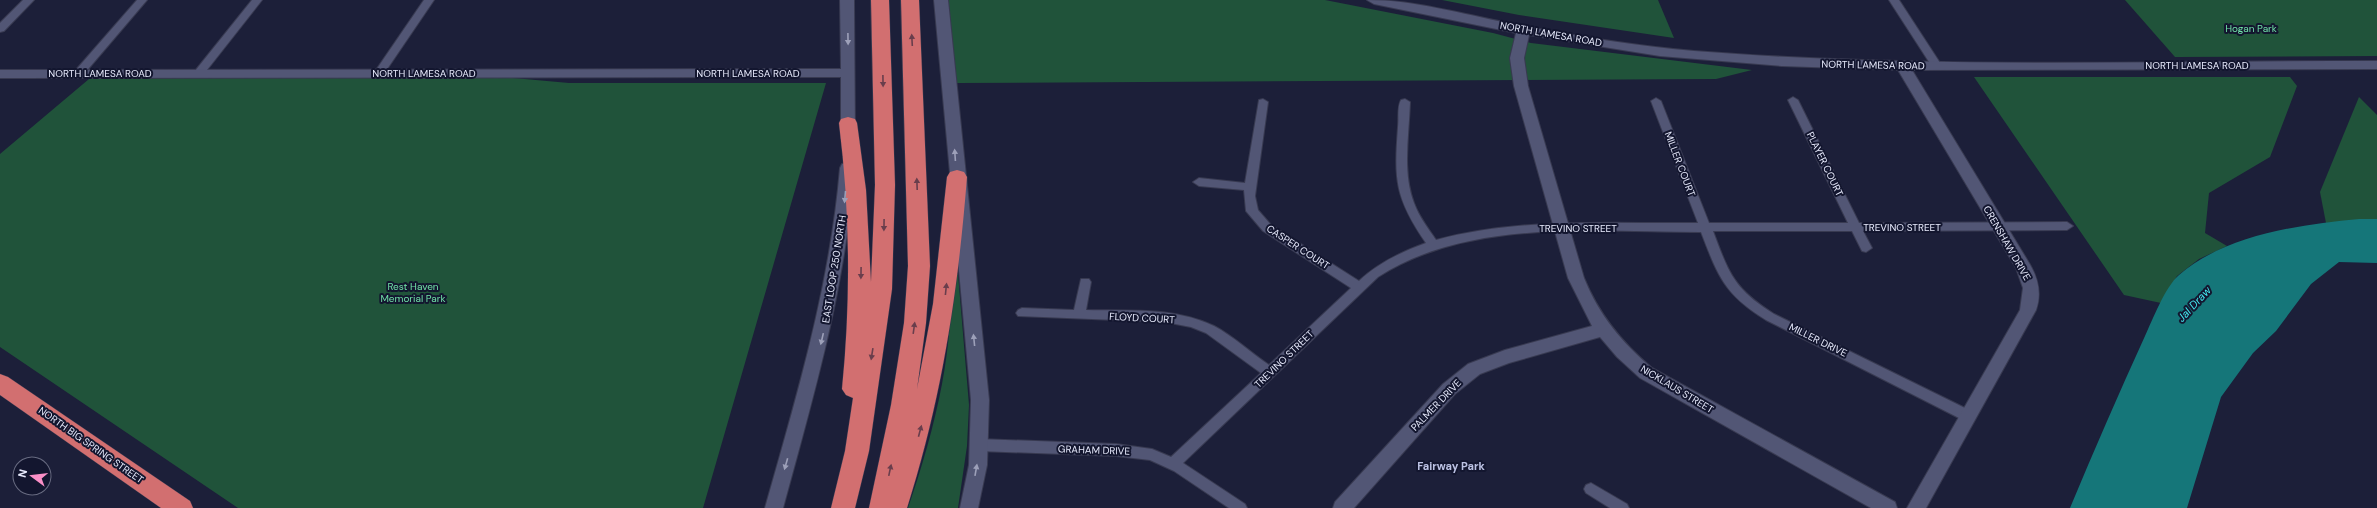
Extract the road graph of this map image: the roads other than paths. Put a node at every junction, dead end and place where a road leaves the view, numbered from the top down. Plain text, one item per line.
1 (29, 0) edge
2 (142, 0) edge
3 (257, 0) edge
4 (428, 0) edge
5 (847, 0) edge
6 (880, 0) edge
7 (910, 0) edge
8 (941, 0) edge
9 (1374, 0) edge
10 (1894, 0) edge
11 (0, 29) edge
12 (1523, 30) junction
13 (2377, 65) edge
14 (1902, 66) junction
15 (1937, 66) junction
16 (79, 73) junction
17 (199, 73) junction
18 (380, 73) junction
19 (849, 73) junction
20 (0, 74) edge
21 (1793, 100) dead end
22 (1656, 101) dead end
23 (1263, 102) dead end
24 (1406, 102) dead end
25 (848, 123) junction
26 (957, 177) junction
27 (1199, 182) dead end
28 (1250, 187) junction
29 (2067, 226) dead end
30 (1705, 227) junction
31 (1856, 227) junction
32 (1999, 227) junction
33 (1562, 228) junction
34 (1434, 246) junction
35 (1866, 248) dead end
36 (1085, 282) dead end
37 (1359, 287) junction
38 (1022, 313) dead end
39 (1079, 315) junction
40 (1603, 330) junction
41 (1270, 373) junction
42 (0, 383) edge
43 (1968, 416) junction
44 (979, 445) junction
45 (1173, 464) junction
46 (1592, 489) dead end
47 (181, 508) edge
48 (774, 508) edge
49 (833, 508) edge
50 (843, 508) edge
51 (881, 508) edge
52 (895, 508) edge
53 (969, 508) edge
54 (1240, 508) edge
55 (1342, 508) edge
56 (1622, 508) edge
57 (1888, 508) edge
58 (1916, 508) edge

1 - 11 street
2 - 16 street
3 - 17 street
4 - 18 street
5 -> 19 street, EAST LOOP 250 NORTH
6 -> 50 highway
51 -> 7 highway
26 -> 8 street
9 - 12 street, NORTH LAMESA ROAD
10 - 15 street
12 - 14 street, NORTH LAMESA ROAD
12 - 33 street, NICKLAUS STREET
13 - 15 street, NORTH LAMESA ROAD
14 - 15 street, NORTH LAMESA ROAD
14 - 32 street, CRENSHAW DRIVE
16 - 17 street, NORTH LAMESA ROAD
16 - 20 street, NORTH LAMESA ROAD
17 - 18 street, NORTH LAMESA ROAD
18 - 19 street, NORTH LAMESA ROAD
19 - 25 street, EAST LOOP 250 NORTH
21 - 31 street, PLAYER COURT
22 - 30 street, MILLER COURT
23 - 28 street, CASPER COURT
24 - 34 street
25 -> 48 street, EAST LOOP 250 NORTH
25 -> 49 highway
44 -> 26 street
52 -> 26 highway
27 - 28 street
28 - 37 street, CASPER COURT
29 - 32 street, TREVINO STREET
30 - 31 street, TREVINO STREET
30 - 33 street, TREVINO STREET
30 - 43 street, MILLER DRIVE
31 - 32 street, TREVINO STREET
31 - 35 street, PLAYER COURT
32 - 43 street, CRENSHAW DRIVE
33 - 34 street, TREVINO STREET
33 - 40 street, NICKLAUS STREET
34 - 37 street, TREVINO STREET
36 - 39 street
37 - 41 street, TREVINO STREET
38 - 39 street, FLOYD COURT
39 - 41 street, FLOYD COURT
40 - 55 street, PALMER DRIVE
40 - 57 street, NICKLAUS STREET
41 - 45 street, TREVINO STREET
42 - 47 highway, NORTH BIG SPRING STREET
43 - 58 street, CRENSHAW DRIVE
44 - 45 street, GRAHAM DRIVE
53 -> 44 street
45 - 54 street, GRAHAM DRIVE
46 - 56 street

